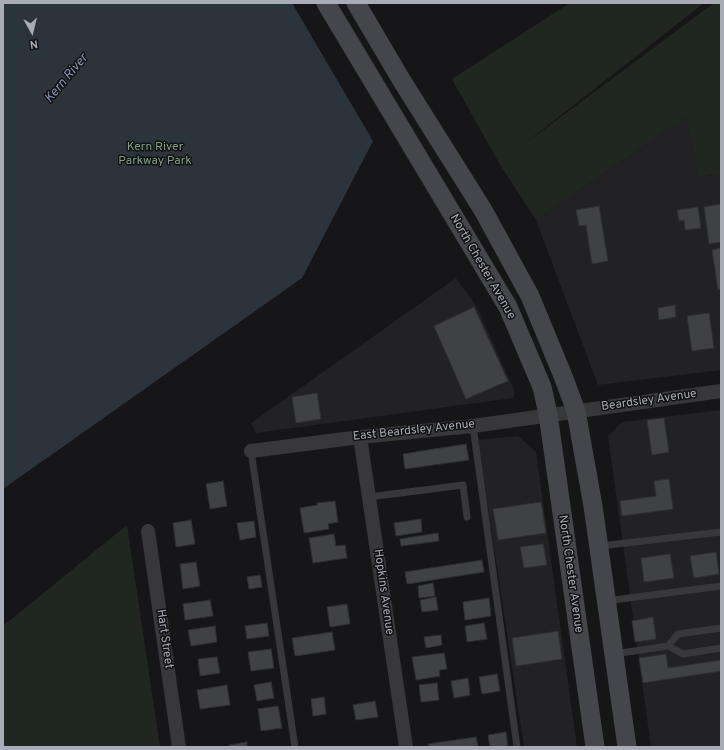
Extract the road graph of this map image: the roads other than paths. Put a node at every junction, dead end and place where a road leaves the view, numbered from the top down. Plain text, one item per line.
1 (326, 3) edge
2 (356, 3) edge
3 (721, 391) edge
4 (576, 411) junction
5 (548, 414) junction
6 (473, 426) junction
7 (360, 436) junction
8 (251, 451) joint
9 (369, 497) junction
10 (467, 517) dead end
11 (148, 531) dead end
12 (721, 532) edge
13 (599, 546) junction
14 (721, 586) edge
15 (606, 601) junction
16 (721, 628) edge
17 (668, 646) junction
18 (721, 648) edge
19 (613, 654) junction
20 (180, 747) edge
21 (295, 747) edge
22 (406, 747) edge
23 (517, 747) edge
24 (595, 747) edge
25 (627, 747) edge

1 - 5 main road, North Chester Avenue
2 - 4 main road
3 - 4 street, Beardsley Avenue
4 - 5 street, East Beardsley Avenue
4 - 13 main road
5 - 6 street, East Beardsley Avenue
5 - 24 main road, North Chester Avenue
6 - 7 street, East Beardsley Avenue
6 - 23 lane
7 - 8 street, East Beardsley Avenue
7 - 9 street, Hopkins Avenue
8 - 21 lane
9 - 10 lane
9 - 22 street, Hopkins Avenue
11 - 20 street, Hart Street
12 - 13 lane
13 - 15 main road
14 - 15 lane
15 - 19 main road
16 - 17 lane
17 - 18 lane
17 - 19 lane
19 - 25 main road

